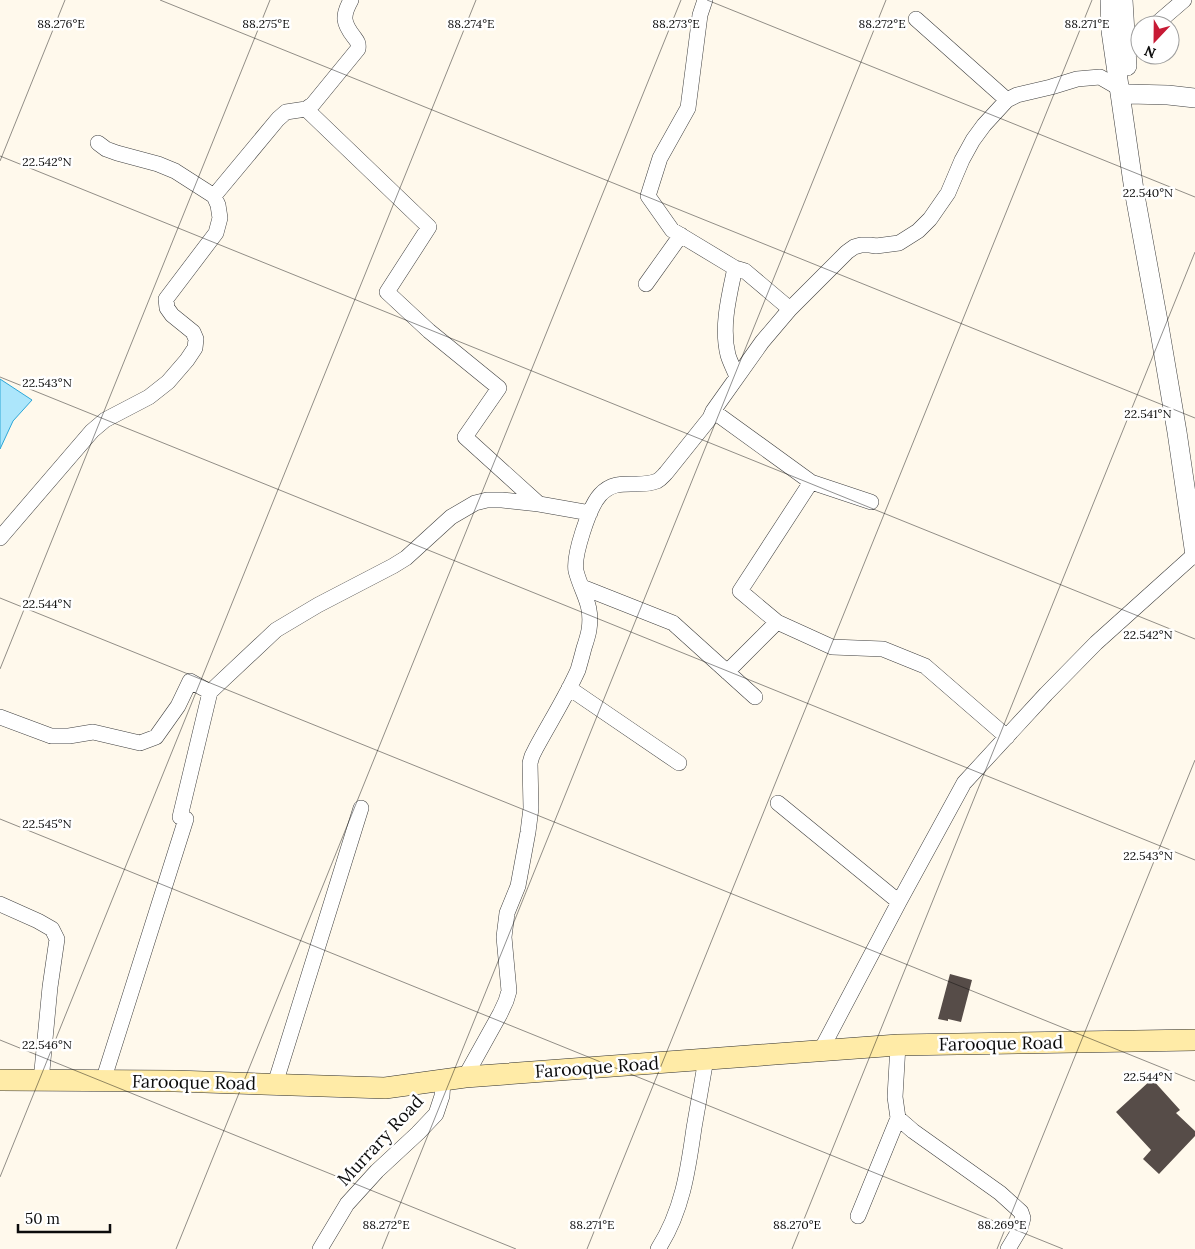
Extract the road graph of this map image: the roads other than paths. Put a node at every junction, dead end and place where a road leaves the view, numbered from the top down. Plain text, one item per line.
1 (351, 0) edge
2 (705, 0) edge
3 (1110, 0) edge
4 (1123, 0) edge
5 (1184, 0) edge
6 (1167, 15) edge
7 (916, 19) dead end
8 (1130, 51) edge
9 (1127, 54) junction
10 (1124, 91) junction
11 (1195, 98) edge
12 (1006, 100) junction
13 (306, 109) junction
14 (98, 143) dead end
15 (214, 196) junction
16 (681, 236) junction
17 (735, 268) junction
18 (646, 284) dead end
19 (790, 309) junction
20 (737, 376) junction
21 (713, 411) junction
22 (811, 482) junction
23 (1195, 492) edge
24 (870, 502) dead end
25 (539, 504) junction
26 (590, 513) junction
27 (0, 538) edge
28 (1195, 555) edge
29 (582, 586) junction
30 (777, 622) junction
31 (727, 672) junction
32 (569, 688) junction
33 (210, 692) junction
34 (755, 696) dead end
35 (0, 717) edge
36 (1006, 737) junction
37 (680, 763) dead end
38 (778, 803) dead end
39 (361, 808) dead end
40 (899, 902) junction
41 (0, 904) edge
42 (1195, 1040) edge
43 (898, 1045) junction
44 (821, 1050) junction
45 (706, 1059) junction
46 (465, 1077) junction
47 (0, 1080) edge
48 (41, 1080) junction
49 (442, 1080) junction
50 (103, 1081) junction
51 (275, 1084) junction
52 (898, 1118) junction
53 (858, 1216) dead end
54 (1014, 1247) edge
55 (320, 1249) edge
56 (658, 1249) edge

1 - 13 street
2 - 16 street
3 - 10 street
4 - 9 street
5 - 6 street
7 - 12 street
8 - 9 street
9 - 10 street
10 - 11 street
10 - 12 street
10 - 23 street
10 - 28 street
12 - 19 street
13 - 15 street
13 - 25 street
14 - 15 street
15 - 27 street
16 - 17 street
16 - 18 street
17 - 19 street
17 - 20 street
19 - 20 street
20 - 21 street
21 - 22 street
21 - 26 street
22 - 24 street
22 - 30 street
25 - 26 street
25 - 33 street
26 - 29 street
28 - 36 street
29 - 31 street
29 - 32 street
30 - 31 street
30 - 36 street
31 - 34 street
32 - 37 street
32 - 46 street
33 - 35 street
33 - 50 street
36 - 40 street
38 - 40 street
39 - 51 street
40 - 44 street
41 - 48 street
42 - 43 main road, Farooque Road
43 - 44 main road, Farooque Road
43 - 52 street
44 - 45 main road, Farooque Road
45 - 46 main road, Farooque Road
45 - 56 street
46 - 49 main road, Farooque Road
47 - 48 main road, Farooque Road
48 - 50 main road, Farooque Road
49 - 51 main road, Farooque Road
49 - 55 street, Murrary Road
50 - 51 main road, Farooque Road
52 - 53 street
52 - 54 street

